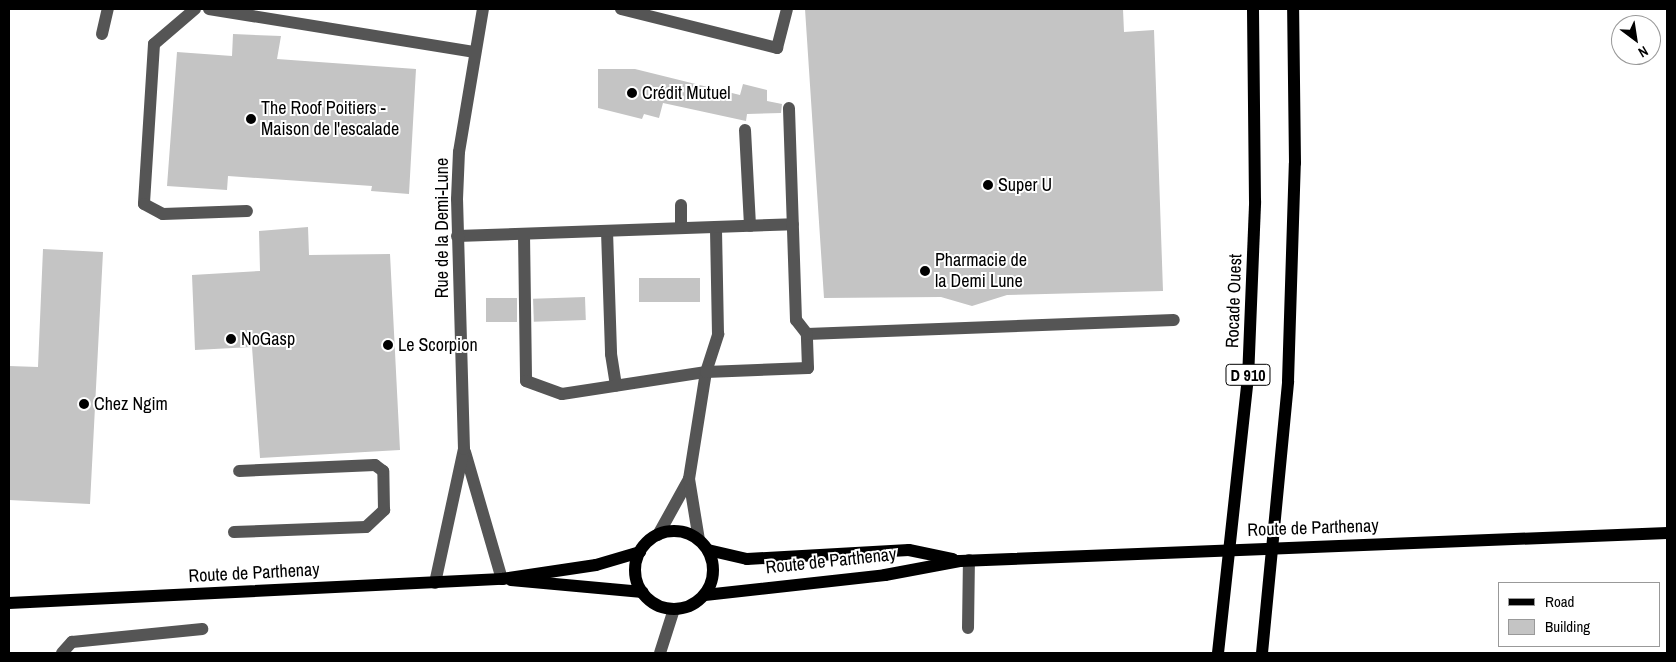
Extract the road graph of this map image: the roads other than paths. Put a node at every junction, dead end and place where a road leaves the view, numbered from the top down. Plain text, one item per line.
1 (108, 9) edge
2 (195, 9) edge
3 (209, 9) edge
4 (483, 9) edge
5 (621, 9) edge
6 (787, 9) edge
7 (1253, 9) edge
8 (1293, 9) edge
9 (102, 34) dead end
10 (474, 52) junction
11 (789, 108) dead end
12 (745, 130) dead end
13 (681, 205) dead end
14 (247, 211) dead end
15 (793, 224) junction
16 (750, 226) junction
17 (716, 227) junction
18 (681, 228) junction
19 (607, 231) junction
20 (524, 234) junction
21 (457, 236) junction
22 (1174, 320) dead end
23 (807, 334) junction
24 (706, 372) junction
25 (616, 386) junction
26 (464, 449) junction
27 (239, 471) dead end
28 (689, 479) junction
29 (234, 532) dead end
30 (1667, 533) edge
31 (658, 535) junction
32 (704, 545) junction
33 (1275, 546) junction
34 (1233, 548) junction
35 (640, 552) junction
36 (965, 561) junction
37 (502, 579) junction
38 (435, 583) junction
39 (642, 592) junction
40 (704, 595) junction
41 (9, 603) edge
42 (674, 609) junction
43 (968, 628) dead end
44 (202, 629) dead end
45 (62, 653) edge
46 (660, 653) edge
47 (1218, 653) edge
48 (1262, 653) edge

1 - 9 street
2 - 14 street
3 - 10 street
4 - 10 street, Rue de la Demi-Lune
5 - 6 street
7 - 34 main road, Rocade Ouest / D 910
8 - 33 main road, D 910
10 - 21 street, Rue de la Demi-Lune
11 - 15 street
12 - 16 street
13 - 18 street
15 - 16 street
15 - 23 street
16 - 17 street
17 - 18 street
17 - 24 street
18 - 19 street
19 - 20 street
19 - 25 street
20 - 21 street
20 - 25 street
21 - 26 street, Rue de la Demi-Lune
22 - 23 street
23 - 24 street
24 - 25 street
24 - 28 street
26 - 37 street, Rue de la Demi-Lune
26 - 38 street, Rue de la Demi-Lune
27 - 29 street
28 - 31 street
28 - 32 street
30 - 33 main road, Route de Parthenay
31 - 32 main road
31 - 35 main road
32 - 36 main road, Route de Parthenay
32 - 40 main road
33 - 34 main road, Route de Parthenay
33 - 48 main road, D 910
34 - 36 main road, Route de Parthenay
34 - 47 main road, Rocade Ouest / D 910
35 - 37 main road, Route de Parthenay
35 - 39 main road
36 - 40 main road, Route de Parthenay
36 - 43 street
37 - 38 main road, Route de Parthenay
37 - 39 main road, Route de Parthenay
38 - 41 main road, Route de Parthenay
39 - 42 main road
40 - 42 main road
42 - 46 street
44 - 45 street

